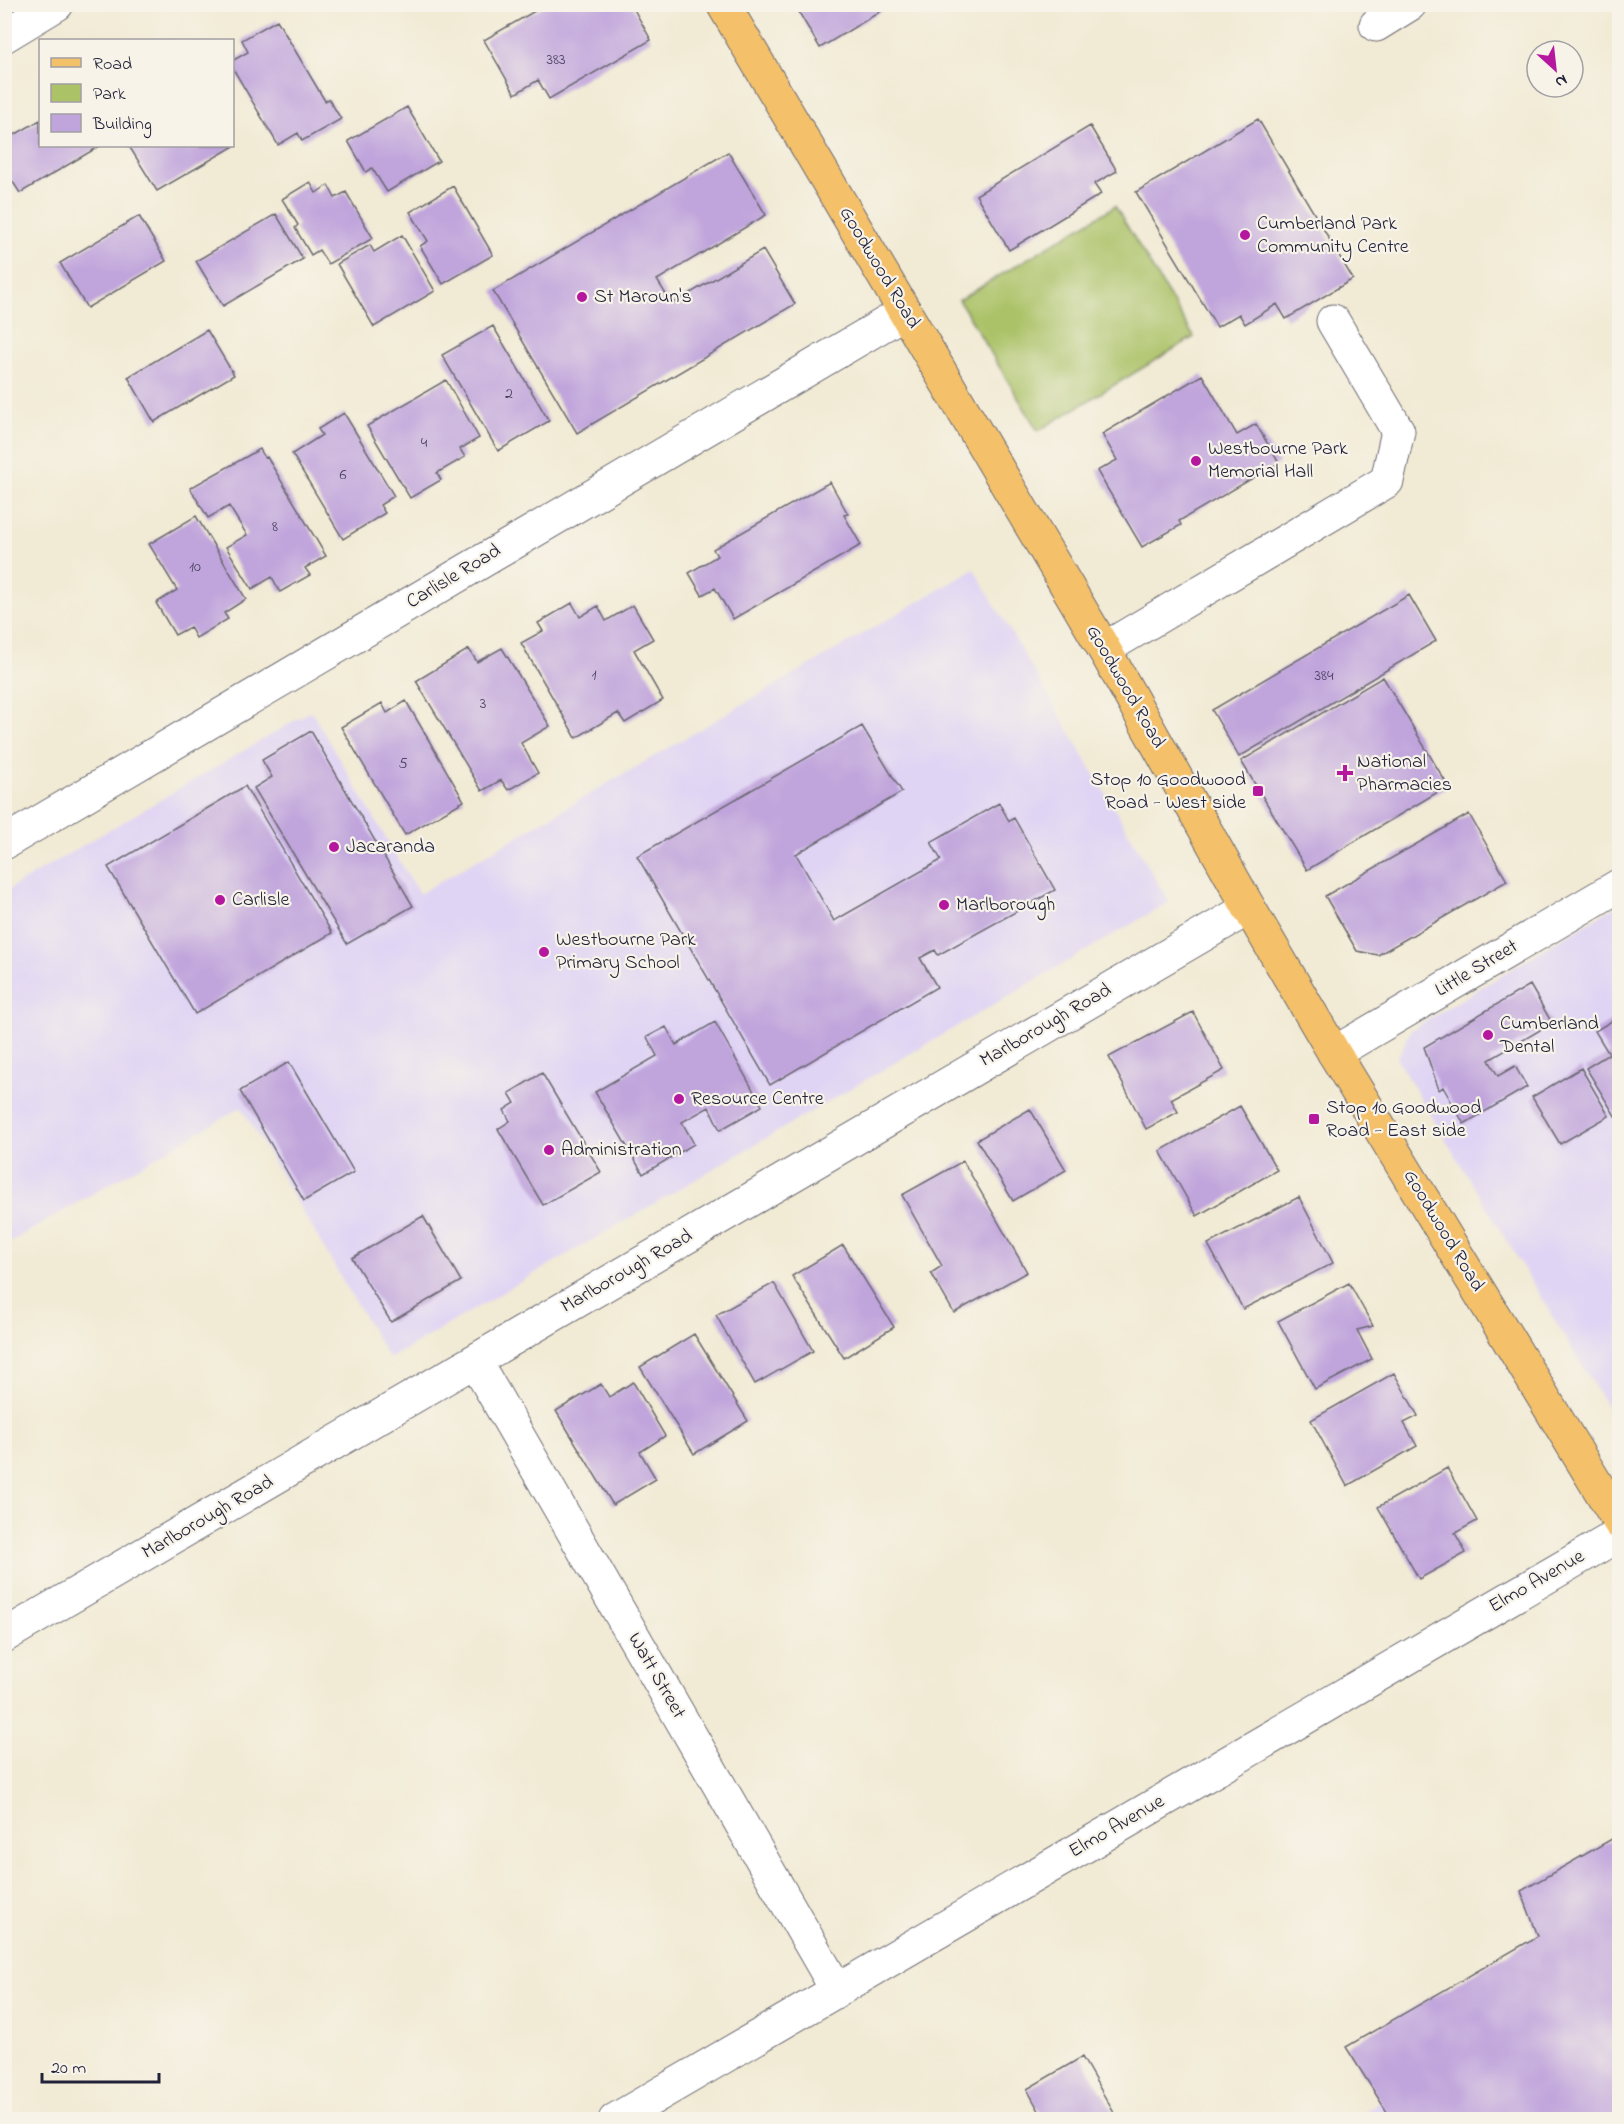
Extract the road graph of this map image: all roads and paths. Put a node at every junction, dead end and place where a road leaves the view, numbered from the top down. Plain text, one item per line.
1 (57, 4) edge
2 (723, 4) edge
3 (1410, 4) edge
4 (1377, 25) dead end
5 (4, 36) edge
6 (904, 312) junction
7 (1333, 321) dead end
8 (1104, 649) junction
9 (4, 843) edge
10 (1620, 885) edge
11 (1249, 908) junction
12 (1334, 1053) junction
13 (475, 1361) junction
14 (1620, 1523) edge
15 (1620, 1534) edge
16 (4, 1636) edge
17 (837, 1990) junction
18 (615, 2120) edge

1 - 5 street
2 - 6 main road, Goodwood Road
3 - 4 street
6 - 8 main road, Goodwood Road
6 - 9 street, Carlisle Road
7 - 8 street
8 - 11 main road, Goodwood Road
10 - 12 street, Little Street
11 - 12 main road, Goodwood Road
11 - 13 street, Marlborough Road
12 - 14 main road, Goodwood Road
13 - 16 street, Marlborough Road
13 - 17 street, Watt Street
15 - 17 street, Elmo Avenue
17 - 18 street, Elmo Avenue

